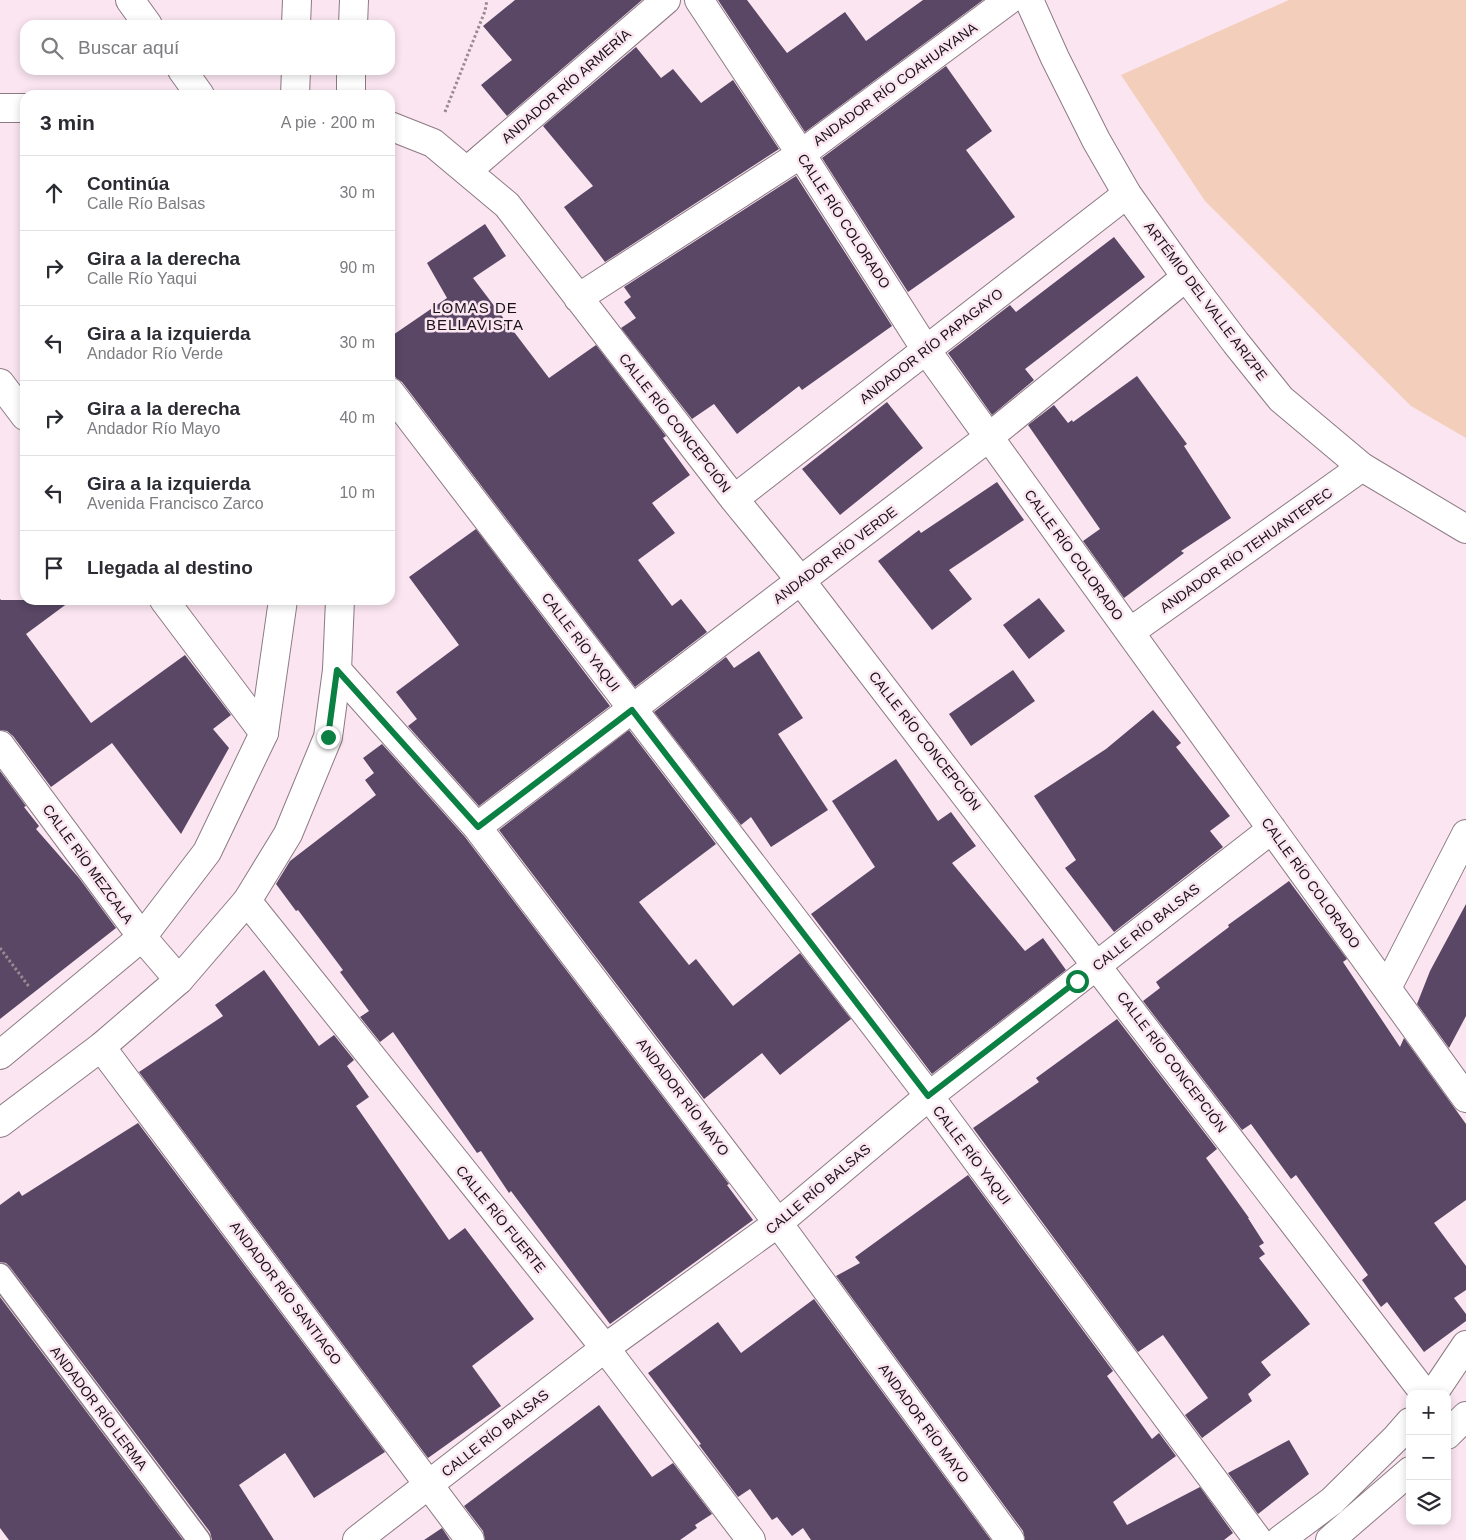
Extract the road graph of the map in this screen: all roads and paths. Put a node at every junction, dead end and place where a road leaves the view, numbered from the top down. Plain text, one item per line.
1 (130, 0) edge
2 (297, 0) edge
3 (354, 0) edge
4 (486, 0) edge
5 (666, 0) edge
6 (699, 0) edge
7 (1009, 0) edge
8 (1029, 0) edge
9 (144, 20) edge
10 (296, 20) edge
11 (353, 20) edge
12 (186, 75) edge
13 (296, 75) edge
14 (352, 75) edge
15 (196, 90) edge
16 (296, 90) edge
17 (351, 90) edge
18 (0, 108) edge
19 (20, 108) edge
20 (395, 128) edge
21 (433, 143) junction
22 (801, 154) junction
23 (467, 171) junction
24 (1128, 194) junction
25 (1186, 277) junction
26 (578, 298) junction
27 (926, 350) junction
28 (0, 383) edge
29 (395, 399) edge
30 (20, 409) edge
31 (990, 437) junction
32 (1362, 467) junction
33 (734, 499) junction
34 (1466, 529) edge
35 (801, 581) junction
36 (168, 605) edge
37 (282, 605) edge
38 (340, 605) edge
39 (1130, 632) junction
40 (337, 670) junction
41 (632, 710) junction
42 (264, 733) junction
43 (0, 745) edge
44 (478, 827) junction
45 (1272, 829) junction
46 (1466, 834) edge
47 (248, 900) junction
48 (142, 937) junction
49 (0, 948) edge
50 (1097, 965) junction
51 (179, 980) junction
52 (1387, 988) junction
53 (50, 1014) junction
54 (100, 1047) junction
55 (0, 1055) edge
56 (928, 1096) junction
57 (1466, 1098) edge
58 (0, 1123) edge
59 (778, 1223) junction
60 (0, 1275) edge
61 (1466, 1345) edge
62 (605, 1348) junction
63 (1422, 1390) edge
64 (1435, 1390) edge
65 (1466, 1416) edge
66 (1406, 1427) edge
67 (1451, 1431) edge
68 (1406, 1474) edge
69 (429, 1484) junction
70 (199, 1540) edge
71 (357, 1540) edge
72 (470, 1540) edge
73 (751, 1540) edge
74 (1010, 1540) edge
75 (1258, 1540) edge
76 (1280, 1540) edge
77 (1330, 1540) edge

1 - 9 street
2 - 10 street
3 - 11 street
4 - 21 path
5 - 23 street, ANDADOR RÍO ARMERÍA
6 - 22 street, CALLE RÍO COLORADO
7 - 22 street, ANDADOR RÍO COAHUAYANA
8 - 24 street, ARTÉMIO DEL VALLE ARIZPE
12 - 15 street
13 - 16 street
14 - 17 street
18 - 19 street
20 - 21 street, CALLE RÍO CONCEPCIÓN
21 - 23 street, CALLE RÍO CONCEPCIÓN
22 - 26 street, ANDADOR RÍO COAHUAYANA
22 - 27 street, CALLE RÍO COLORADO
23 - 26 street, CALLE RÍO CONCEPCIÓN
24 - 25 street, ARTÉMIO DEL VALLE ARIZPE
24 - 27 street, ANDADOR RÍO PAPAGAYO
25 - 31 street, ANDADOR RÍO VERDE
25 - 32 street, ARTÉMIO DEL VALLE ARIZPE
26 - 33 street, CALLE RÍO CONCEPCIÓN
27 - 31 street, CALLE RÍO COLORADO
27 - 33 street, ANDADOR RÍO PAPAGAYO
28 - 30 street
29 - 41 street, CALLE RÍO YAQUI
31 - 35 street, ANDADOR RÍO VERDE
31 - 39 street, CALLE RÍO COLORADO
32 - 34 street, ARTÉMIO DEL VALLE ARIZPE
32 - 39 street, ANDADOR RÍO TEHUANTEPEC
33 - 35 street, CALLE RÍO CONCEPCIÓN
35 - 41 street, ANDADOR RÍO VERDE
35 - 50 street, CALLE RÍO CONCEPCIÓN
36 - 42 street
37 - 42 street
38 - 40 street
39 - 45 street, CALLE RÍO COLORADO
40 - 44 street, ANDADOR RÍO MAYO
40 - 47 street
41 - 44 street, ANDADOR RÍO VERDE
41 - 56 street, CALLE RÍO YAQUI
42 - 48 street
43 - 48 street, CALLE RÍO MEZCALA
44 - 59 street, ANDADOR RÍO MAYO
45 - 50 street, CALLE RÍO BALSAS
45 - 52 street, CALLE RÍO COLORADO
46 - 52 street
47 - 51 street
47 - 62 street, CALLE RÍO FUERTE
48 - 51 street, CALLE RÍO MEZCALA
48 - 53 street
49 - 53 path
50 - 56 street, CALLE RÍO BALSAS
50 - 63 street, CALLE RÍO CONCEPCIÓN
51 - 54 street
52 - 57 street, CALLE RÍO COLORADO
53 - 55 street
54 - 58 street
54 - 69 street, ANDADOR RÍO SANTIAGO
56 - 59 street, CALLE RÍO BALSAS
56 - 75 street, CALLE RÍO YAQUI
59 - 62 street, CALLE RÍO BALSAS
59 - 74 street, ANDADOR RÍO MAYO
60 - 70 lane, ANDADOR RÍO LERMA
61 - 64 street
62 - 69 street, CALLE RÍO BALSAS
62 - 73 street, CALLE RÍO FUERTE
65 - 67 street
66 - 76 street
68 - 77 street
69 - 71 street, CALLE RÍO BALSAS
69 - 72 street, ANDADOR RÍO SANTIAGO

